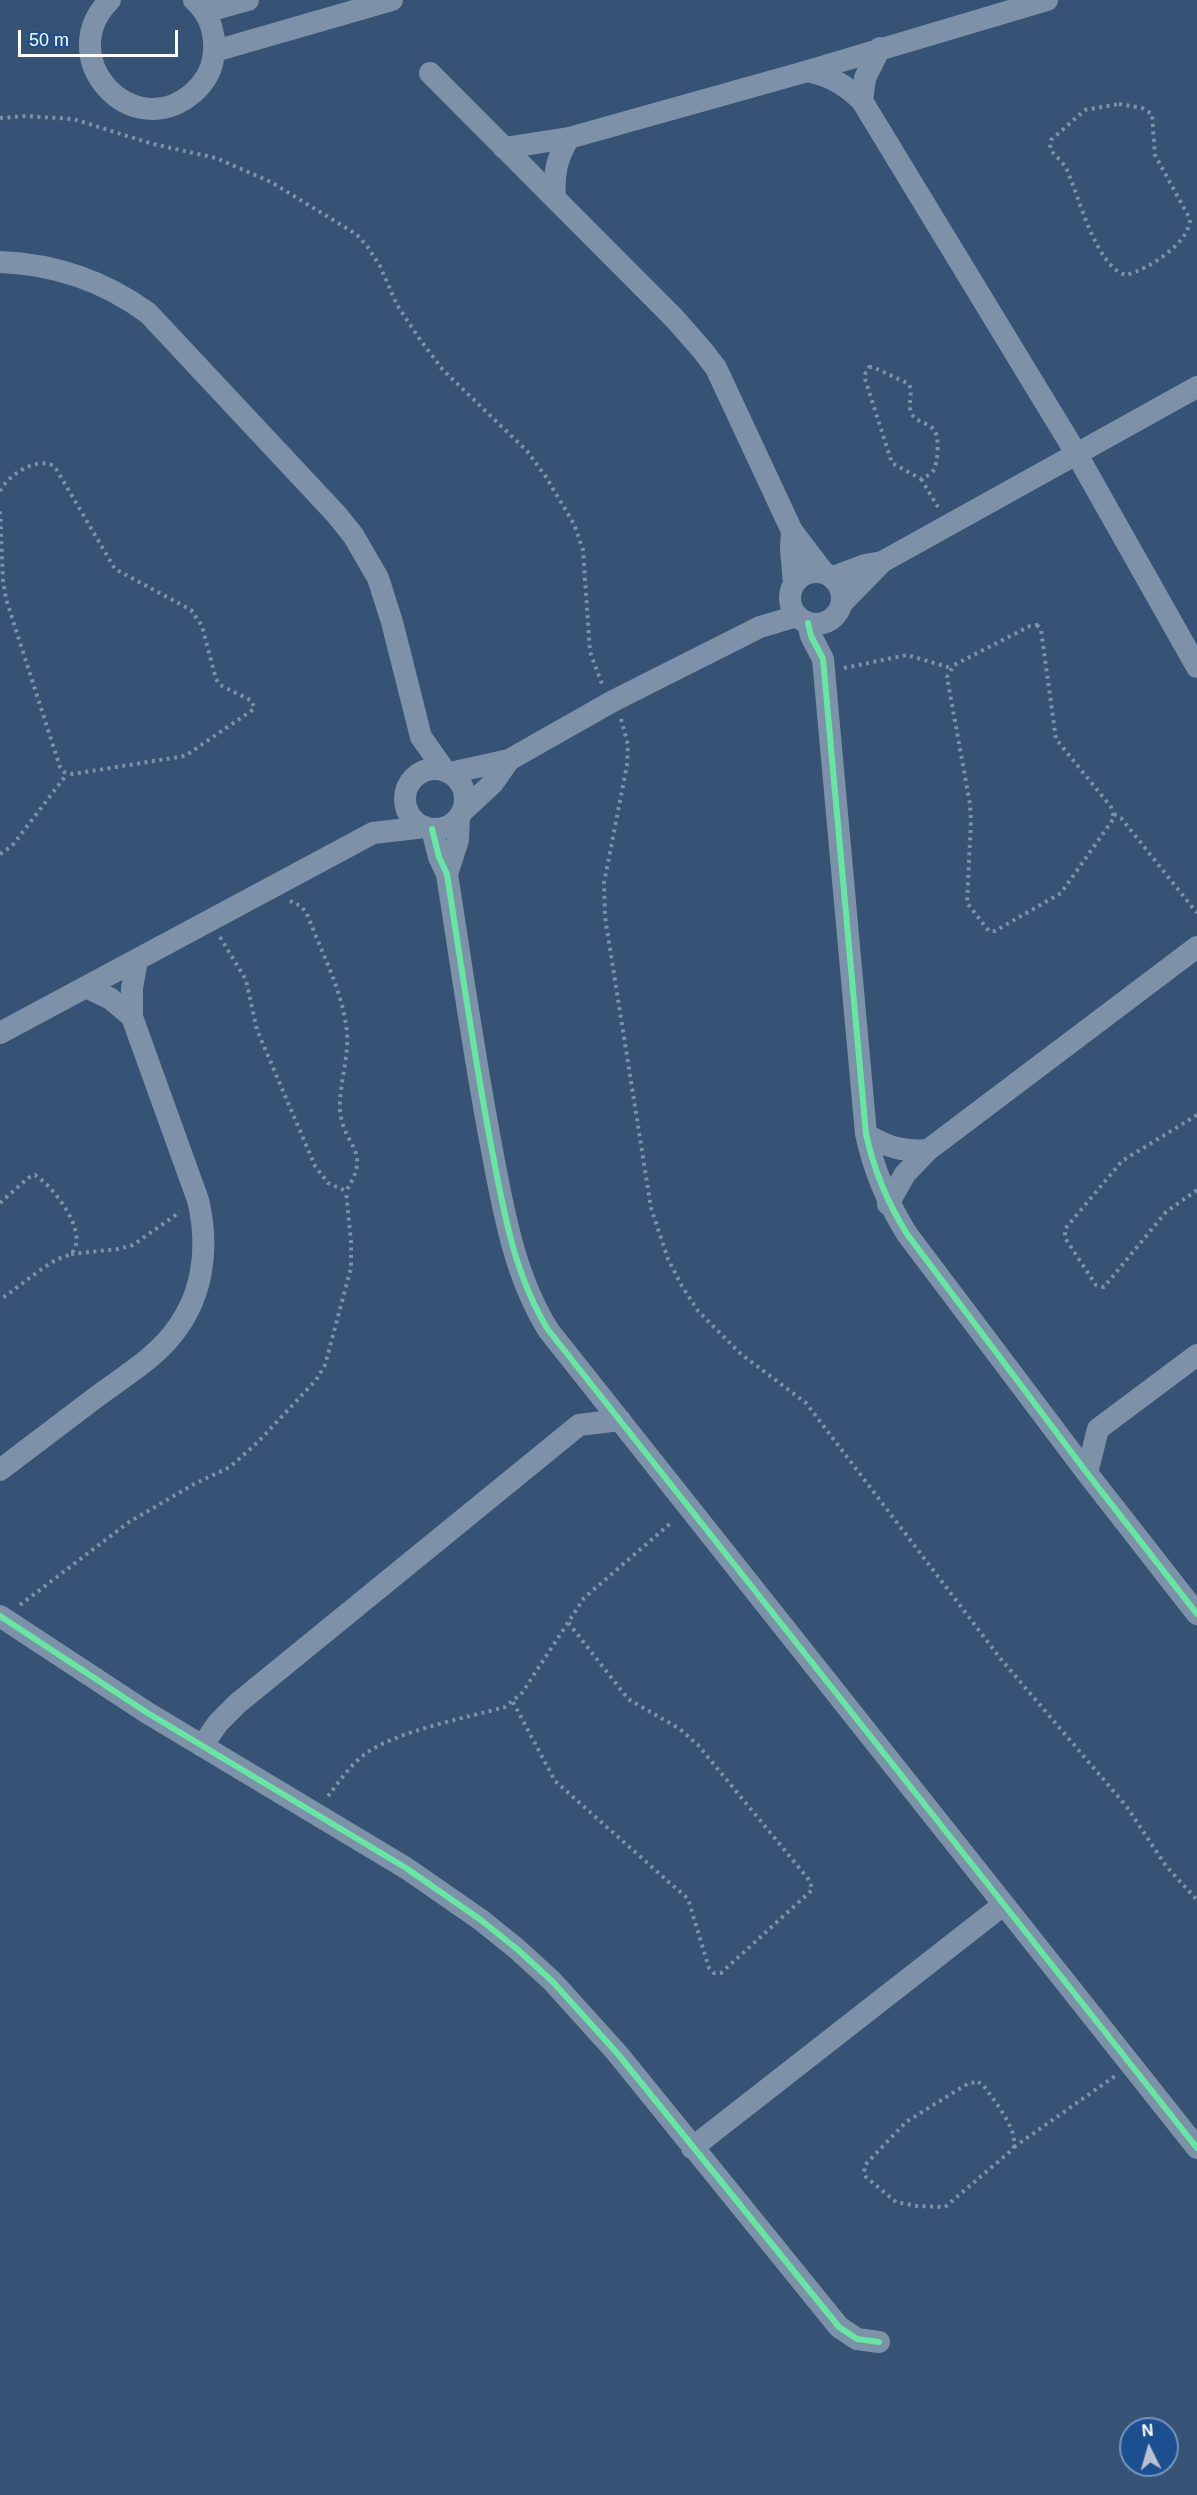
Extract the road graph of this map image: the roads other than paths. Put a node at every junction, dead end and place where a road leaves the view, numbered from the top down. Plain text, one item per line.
1 (110, 0) edge
2 (248, 0) edge
3 (392, 0) edge
4 (1047, 0) edge
5 (200, 6) edge
6 (880, 48) junction
7 (215, 51) junction
8 (808, 71) junction
9 (430, 73) dead end
10 (862, 101) junction
11 (569, 138) junction
12 (504, 148) junction
13 (555, 198) junction
14 (0, 262) edge
15 (1197, 387) edge
16 (1076, 453) junction
17 (792, 531) junction
18 (882, 562) junction
19 (828, 575) junction
20 (792, 589) junction
21 (839, 609) junction
22 (803, 620) junction
23 (760, 627) junction
24 (824, 665) junction
25 (1197, 667) edge
26 (422, 737) junction
27 (509, 760) junction
28 (448, 772) junction
29 (410, 784) junction
30 (461, 814) junction
31 (429, 828) junction
32 (373, 833) junction
33 (447, 874) junction
34 (1197, 947) edge
35 (137, 960) junction
36 (86, 987) junction
37 (132, 1017) junction
38 (0, 1033) edge
39 (866, 1134) junction
40 (928, 1150) junction
41 (888, 1204) junction
42 (1197, 1355) edge
43 (590, 1383) junction
44 (620, 1420) junction
45 (579, 1425) junction
46 (1098, 1429) junction
47 (1058, 1434) junction
48 (0, 1470) edge
49 (1087, 1473) junction
50 (1197, 1614) edge
51 (1, 1617) edge
52 (202, 1746) junction
53 (1003, 1905) junction
54 (692, 2148) junction
55 (1197, 2148) edge
56 (879, 2342) dead end

1 - 7 street
2 - 5 street
3 - 7 street
4 - 6 street
5 - 7 street
6 - 8 street
6 - 10 street
8 - 10 street
8 - 11 street
9 - 12 street
10 - 16 street
11 - 12 street
11 - 13 street
12 - 13 street
13 - 17 street
14 - 26 street
15 - 16 street
16 - 18 street
16 - 25 street
17 - 19 street
17 - 20 street
18 - 19 street
18 - 21 street
19 - 20 street
19 - 21 street
20 - 22 street
20 - 23 street
21 - 22 street
21 - 24 street
22 - 23 street
22 - 24 street
23 - 27 street
24 - 39 street
26 - 28 street
26 - 29 street
27 - 28 street
27 - 30 street
28 - 29 street
28 - 30 street
29 - 31 street
29 - 32 street
30 - 31 street
30 - 33 street
31 - 32 street
31 - 33 street
32 - 35 street
33 - 43 street
34 - 40 street
35 - 36 street
35 - 37 street
36 - 37 street
36 - 38 street
37 - 48 street
39 - 40 street
39 - 41 street
40 - 41 street
41 - 47 street
42 - 46 street
43 - 44 street
43 - 45 street
44 - 45 street
44 - 53 street
45 - 52 street
46 - 47 street
46 - 49 street
47 - 49 street
49 - 50 street
51 - 52 street
52 - 54 street
53 - 54 street
53 - 55 street
54 - 56 street

